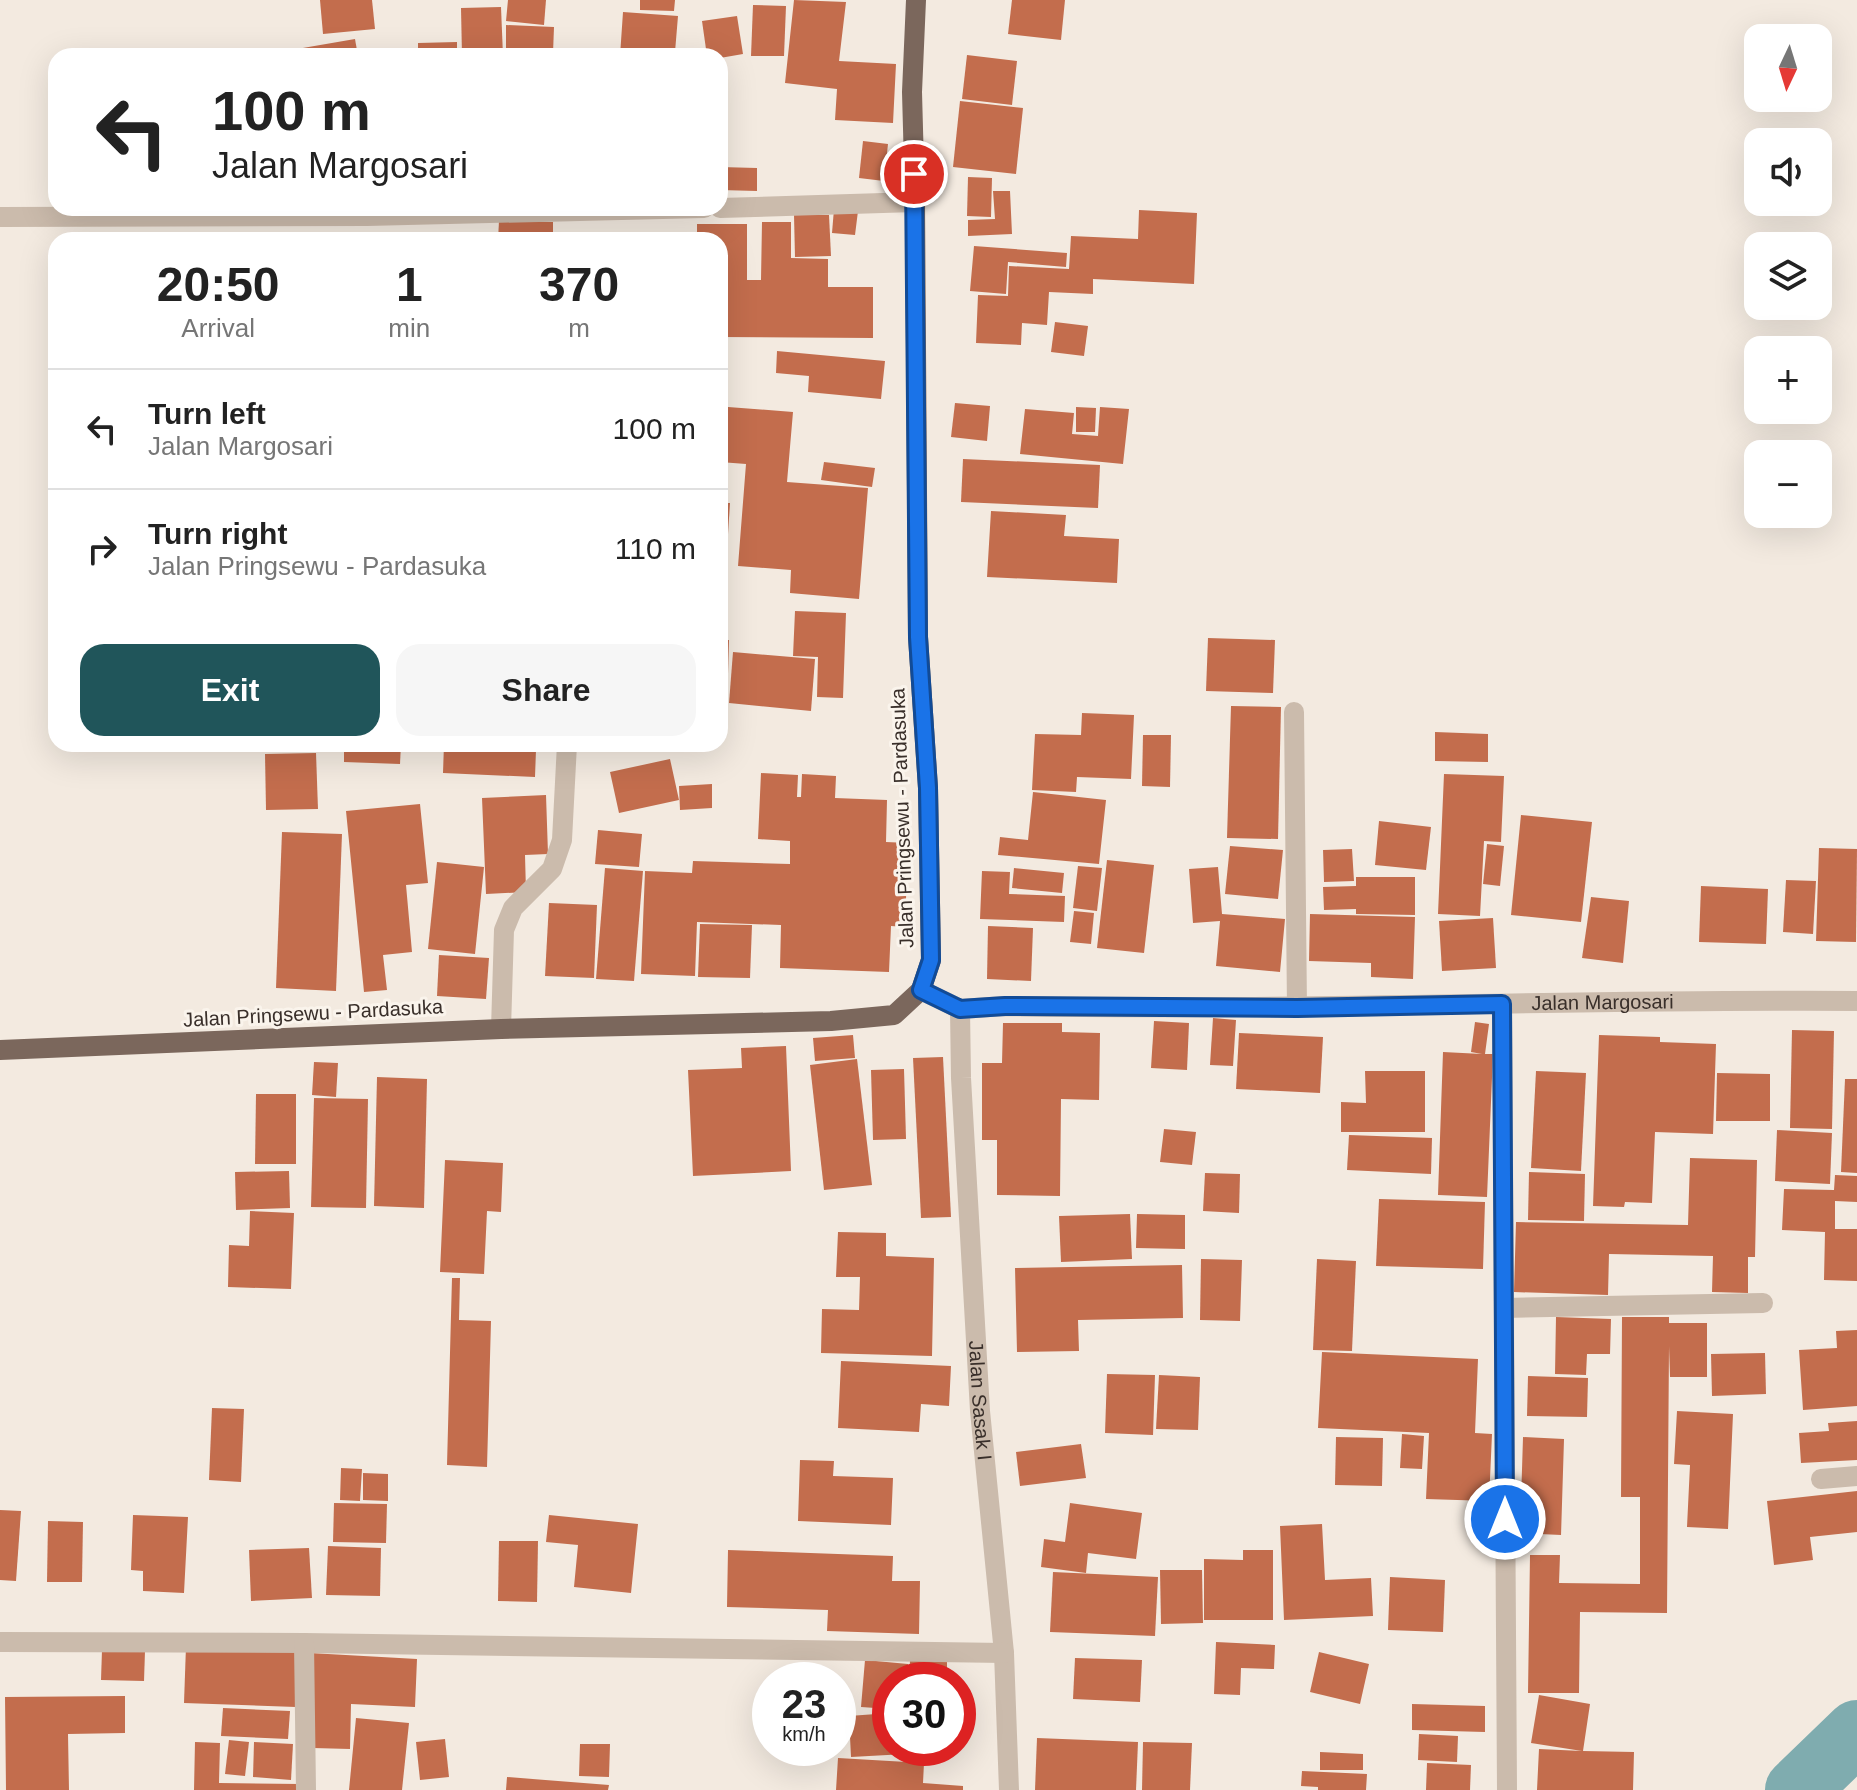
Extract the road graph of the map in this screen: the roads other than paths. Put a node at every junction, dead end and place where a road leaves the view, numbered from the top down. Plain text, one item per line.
1 (916, 0) edge
2 (915, 202) junction
3 (728, 208) edge
4 (367, 216) edge
5 (0, 217) edge
6 (1294, 712) dead end
7 (567, 752) edge
8 (921, 990) junction
9 (1857, 1001) edge
10 (1502, 1004) junction
11 (1297, 1008) junction
12 (960, 1009) junction
13 (501, 1029) junction
14 (0, 1050) edge
15 (1763, 1303) dead end
16 (1504, 1308) junction
17 (1857, 1476) edge
18 (1821, 1479) dead end
19 (0, 1642) edge
20 (304, 1643) junction
21 (1004, 1653) junction
22 (306, 1790) edge
23 (1009, 1790) edge
24 (1507, 1790) edge

1 - 2 main road, Jalan Pringsewu - Pardasuka
2 - 3 street
2 - 8 main road, Jalan Pringsewu - Pardasuka
4 - 5 street
6 - 11 street
7 - 13 street
8 - 12 street, Jalan Margosari
8 - 13 main road, Jalan Pringsewu - Pardasuka
9 - 10 street, Jalan Margosari
10 - 11 street, Jalan Margosari
10 - 16 street
11 - 12 street, Jalan Margosari
12 - 21 street, Jalan Sasak I
13 - 14 main road, Jalan Pringsewu - Pardasuka
15 - 16 street
16 - 24 street
17 - 18 street
19 - 20 street
20 - 21 street
20 - 22 street
21 - 23 street, Jalan Sasak I

